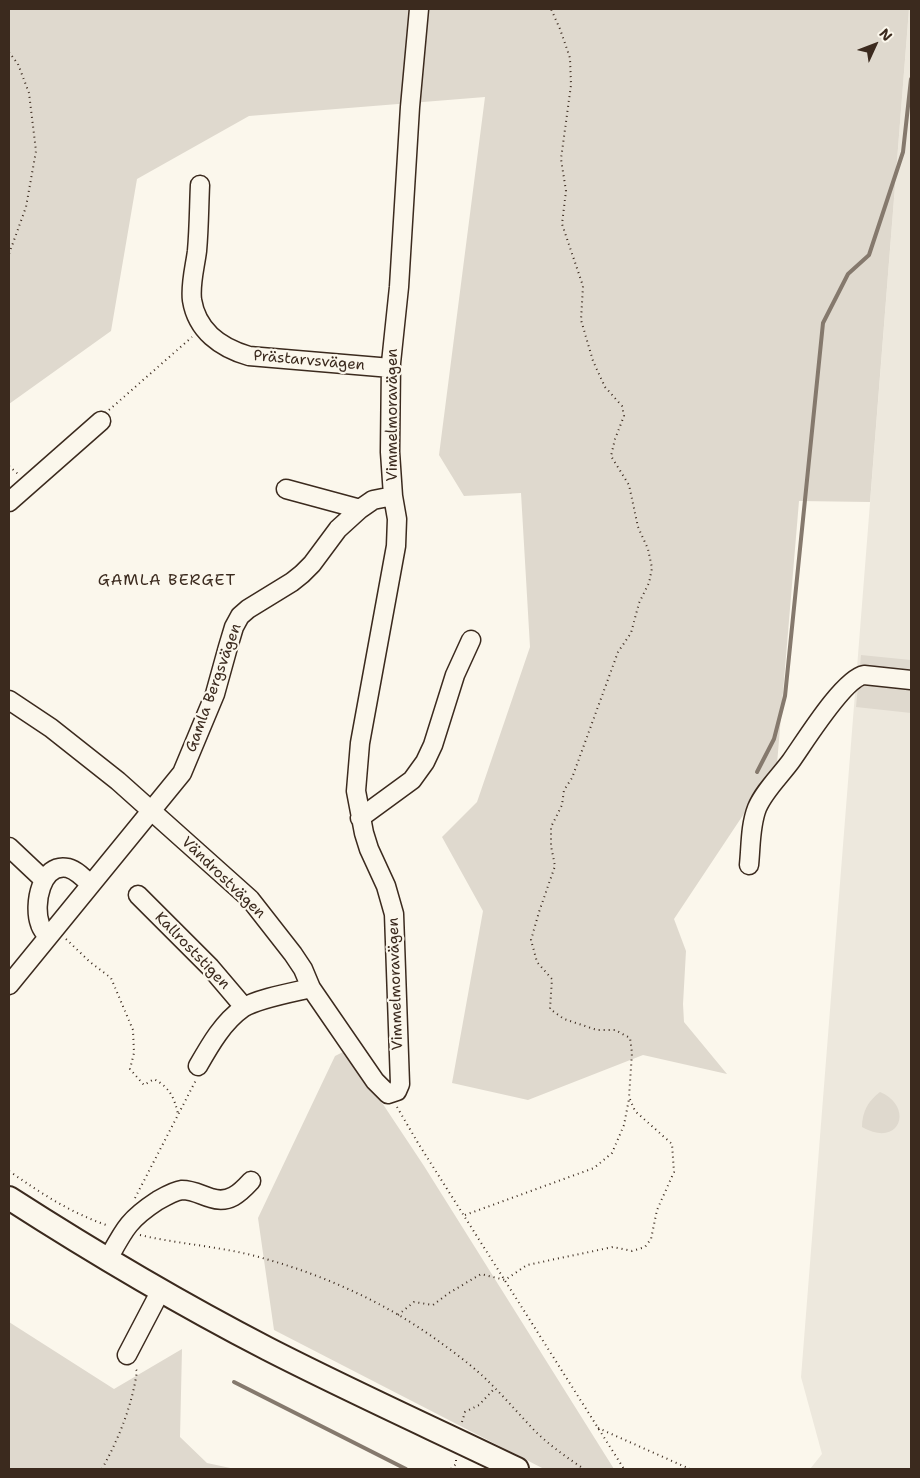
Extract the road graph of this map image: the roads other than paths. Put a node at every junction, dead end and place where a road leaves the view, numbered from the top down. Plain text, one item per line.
1 (419, 9) edge
2 (200, 185) dead end
3 (391, 368) junction
4 (101, 421) road end
5 (286, 490) dead end
6 (393, 496) junction
7 (9, 502) edge
8 (360, 509) junction
9 (471, 640) dead end
10 (911, 680) edge
11 (9, 700) edge
12 (150, 811) junction
13 (360, 818) junction
14 (9, 848) edge
15 (749, 865) dead end
16 (44, 880) junction
17 (90, 884) junction
18 (138, 895) dead end
19 (51, 933) junction
20 (9, 985) edge
21 (311, 988) junction
22 (244, 1007) junction
23 (198, 1066) dead end
24 (393, 1094) joint
25 (251, 1181) dead end
26 (9, 1198) edge
27 (108, 1259) junction
28 (161, 1290) junction
29 (127, 1355) road end
30 (517, 1469) edge

1 - 3 street, Vimmelmoravägen
2 - 3 street, Prästarvsvägen
3 - 6 street, Vimmelmoravägen
4 - 7 street
5 - 8 street
6 - 8 street, Gamla Bergsvägen
6 - 13 street, Vimmelmoravägen
8 - 12 street, Gamla Bergsvägen
9 - 13 street
10 - 15 street
11 - 12 street, Vändrostvägen
12 - 17 street, Gamla Bergsvägen
12 - 21 street, Vändrostvägen
13 - 24 street, Vimmelmoravägen
14 - 16 street
16 - 17 street
16 - 19 street
17 - 19 street, Gamla Bergsvägen
18 - 22 street, Kallroststigen
19 - 20 street, Gamla Bergsvägen
21 - 22 street
21 - 24 street, Vändrostvägen
22 - 23 street
25 - 27 street
26 - 27 main road
27 - 28 main road
28 - 29 street
28 - 30 main road

